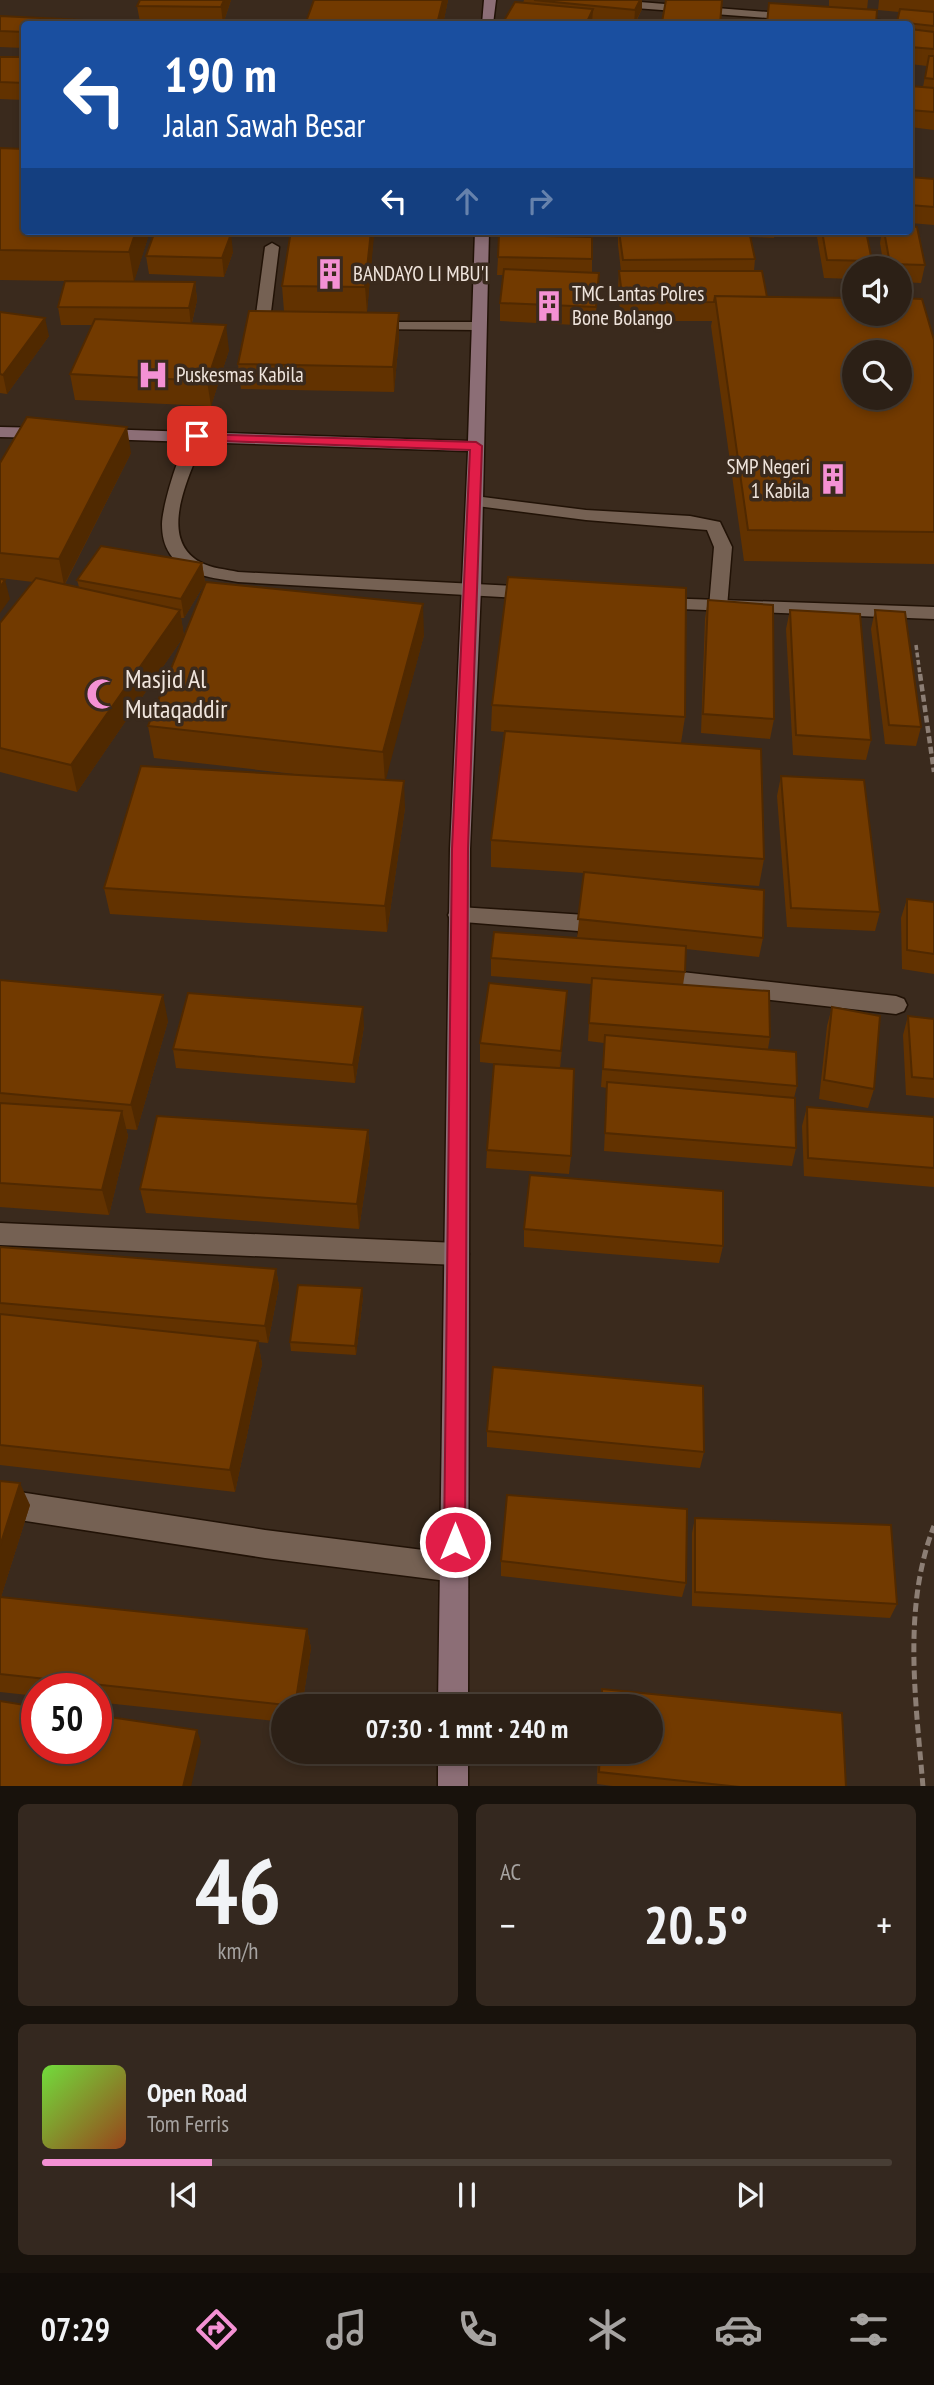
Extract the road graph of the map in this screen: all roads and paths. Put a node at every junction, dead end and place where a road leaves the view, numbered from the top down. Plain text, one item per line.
1 (490, 0) edge
2 (569, 0) edge
3 (812, 18) edge
4 (759, 19) edge
5 (839, 20) edge
6 (488, 21) edge
7 (852, 21) edge
8 (482, 235) edge
9 (272, 247) dead end
10 (299, 326) edge
11 (354, 326) edge
12 (479, 326) junction
13 (0, 432) edge
14 (62, 434) edge
15 (87, 434) edge
16 (197, 436) junction
17 (476, 446) junction
18 (475, 501) junction
19 (472, 588) junction
20 (555, 595) edge
21 (639, 602) edge
22 (718, 607) junction
23 (912, 612) junction
24 (934, 614) edge
25 (934, 772) edge
26 (459, 915) junction
27 (599, 969) edge
28 (634, 976) edge
29 (895, 1005) dead end
30 (0, 1234) edge
31 (457, 1254) junction
32 (0, 1503) edge
33 (934, 1526) edge
34 (455, 1568) junction
35 (453, 1694) edge
36 (453, 1764) edge
37 (453, 1786) edge
38 (923, 1786) edge

1 - 6 main road
2 - 4 street
3 - 4 street
5 - 7 street
8 - 12 main road
9 - 10 street
11 - 12 street
12 - 17 main road
13 - 14 main road
15 - 16 main road
16 - 17 main road
16 - 19 street
17 - 18 main road
18 - 19 main road
18 - 22 street
19 - 20 street
19 - 26 main road
21 - 22 street
22 - 23 street
23 - 24 street
23 - 25 path
26 - 27 street
26 - 31 main road
28 - 29 street
30 - 31 street
31 - 34 main road
32 - 34 street
33 - 38 path
34 - 35 main road
36 - 37 main road

